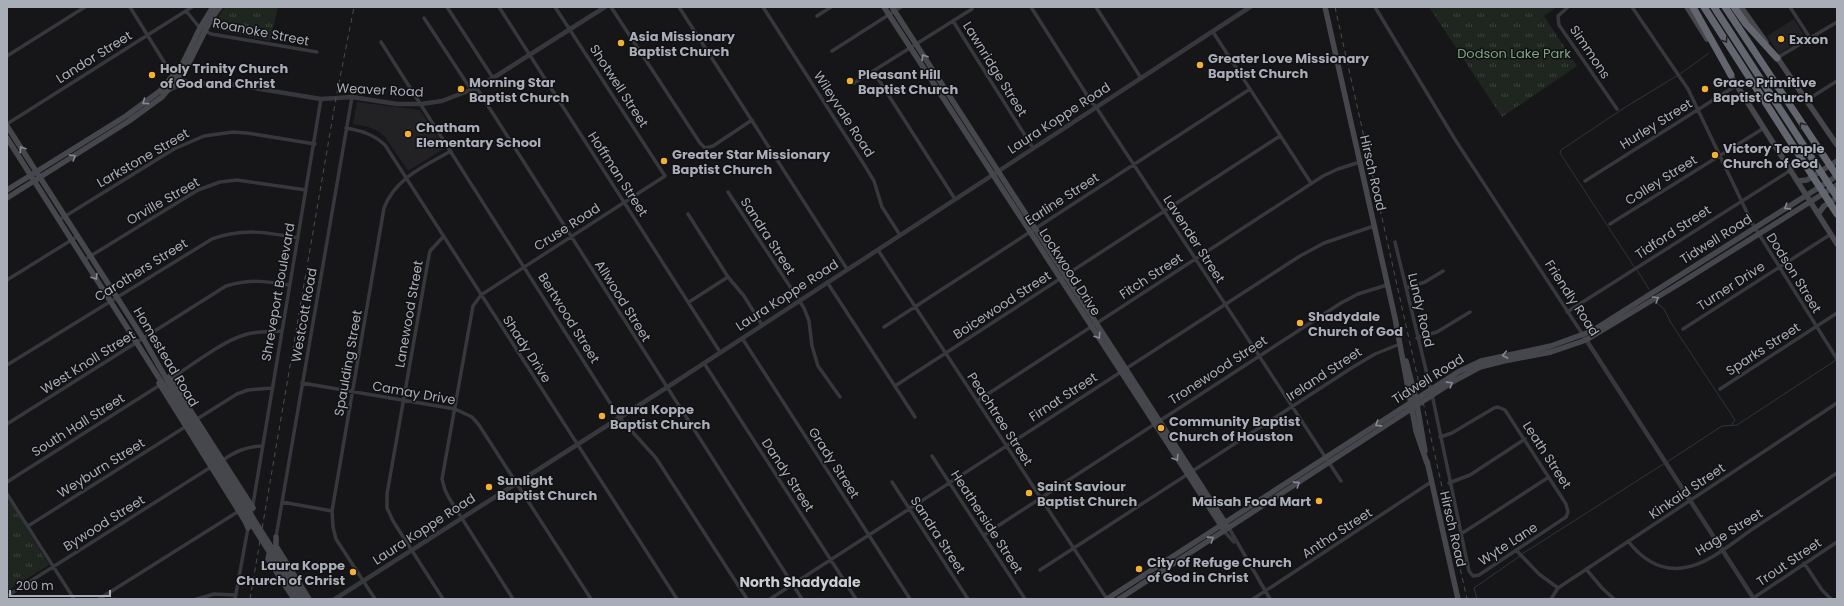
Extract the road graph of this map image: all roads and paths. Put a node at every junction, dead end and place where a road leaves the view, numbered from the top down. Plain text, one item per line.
1 (85, 7) edge
2 (130, 7) edge
3 (192, 7) edge
4 (212, 7) edge
5 (220, 7) edge
6 (447, 7) edge
7 (499, 7) edge
8 (555, 7) edge
9 (605, 7) edge
10 (611, 7) edge
11 (679, 7) edge
12 (763, 7) edge
13 (831, 7) edge
14 (884, 7) edge
15 (901, 7) edge
16 (1031, 7) edge
17 (1096, 7) edge
18 (1250, 7) edge
19 (1325, 7) edge
20 (1375, 7) edge
21 (1568, 7) edge
22 (1632, 7) edge
23 (1687, 7) edge
24 (1693, 7) edge
25 (1704, 7) edge
26 (1714, 7) edge
27 (1725, 7) edge
28 (1734, 7) edge
29 (1741, 7) edge
30 (1790, 7) edge
31 (972, 9) dead end
32 (186, 11) junction
33 (892, 11) edge
34 (816, 16) dead end
35 (424, 18) dead end
36 (953, 21) junction
37 (1837, 22) edge
38 (203, 30) junction
39 (570, 30) junction
40 (1213, 32) junction
41 (147, 35) junction
42 (1810, 38) junction
43 (381, 42) dead end
44 (913, 45) junction
45 (832, 51) dead end
46 (317, 52) dead end
47 (530, 55) junction
48 (7, 56) edge
49 (1777, 58) junction
50 (873, 71) junction
51 (1731, 75) junction
52 (176, 77) junction
53 (493, 78) junction
54 (1141, 78) junction
55 (1837, 81) edge
56 (854, 83) dead end
57 (192, 84) junction
58 (1737, 84) junction
59 (474, 89) junction
60 (1250, 89) junction
61 (167, 91) junction
62 (352, 97) junction
63 (321, 99) junction
64 (1807, 100) junction
65 (421, 104) junction
66 (1096, 107) junction
67 (1617, 109) dead end
68 (1698, 109) junction
69 (752, 120) junction
70 (7, 125) edge
71 (115, 126) junction
72 (346, 128) junction
73 (1764, 128) junction
74 (1280, 136) junction
75 (7, 138) edge
76 (314, 144) junction
77 (1837, 145) edge
78 (1033, 148) junction
79 (451, 151) junction
80 (1719, 155) junction
81 (1837, 161) edge
82 (1360, 162) junction
83 (1816, 162) junction
84 (1134, 164) junction
85 (1791, 170) junction
86 (36, 172) junction
87 (996, 173) junction
88 (31, 176) junction
89 (665, 176) joint
90 (1837, 176) edge
91 (40, 178) junction
92 (406, 178) junction
93 (34, 181) junction
94 (1585, 181) dead end
95 (1798, 181) junction
96 (1311, 183) junction
97 (1837, 185) edge
98 (7, 190) edge
99 (306, 190) junction
100 (1837, 191) edge
101 (728, 192) dead end
102 (1806, 195) junction
103 (1837, 197) edge
104 (7, 198) edge
105 (956, 199) junction
106 (1741, 201) junction
107 (624, 202) junction
108 (1811, 202) junction
109 (1165, 211) junction
110 (1836, 213) edge
111 (688, 214) dead end
112 (1818, 214) junction
113 (65, 217) junction
114 (59, 220) junction
115 (1610, 224) dead end
116 (1374, 226) junction
117 (1755, 228) junction
118 (1033, 230) junction
119 (1831, 234) junction
120 (900, 235) junction
121 (1759, 235) junction
122 (78, 236) junction
123 (443, 237) junction
124 (570, 237) junction
125 (298, 238) junction
126 (71, 240) junction
127 (1395, 242) dead end
128 (1837, 244) edge
129 (878, 250) junction
130 (1710, 255) junction
131 (92, 256) junction
132 (1196, 259) junction
133 (84, 260) junction
134 (1715, 262) junction
135 (524, 266) junction
136 (1779, 267) junction
137 (847, 269) junction
138 (1443, 271) dead end
139 (728, 277) junction
140 (1063, 277) junction
141 (7, 280) edge
142 (827, 282) junction
143 (289, 285) junction
144 (1387, 285) junction
145 (1406, 288) junction
146 (481, 295) junction
147 (117, 297) junction
148 (110, 301) junction
149 (798, 301) junction
150 (689, 302) junction
151 (1225, 305) junction
152 (915, 307) junction
153 (1632, 310) junction
154 (1470, 312) dead end
155 (1567, 312) junction
156 (1837, 313) edge
157 (1094, 324) junction
158 (762, 325) junction
159 (884, 326) dead end
160 (1816, 326) junction
161 (1683, 329) dead end
162 (281, 331) junction
163 (144, 338) junction
164 (742, 338) junction
165 (1417, 338) junction
166 (1584, 338) junction
167 (136, 343) junction
168 (1400, 344) junction
169 (720, 352) junction
170 (946, 354) junction
171 (1259, 355) junction
172 (1837, 359) edge
173 (155, 360) junction
174 (149, 363) junction
175 (704, 363) junction
176 (7, 365) edge
177 (1124, 370) junction
178 (170, 379) junction
179 (302, 383) junction
180 (160, 385) junction
181 (895, 386) junction
182 (272, 388) junction
183 (666, 388) junction
184 (1720, 389) dead end
185 (353, 392) junction
186 (1431, 392) junction
187 (840, 397) dead end
188 (404, 400) junction
189 (977, 401) junction
190 (1416, 402) junction
191 (1837, 403) edge
192 (1292, 406) junction
193 (1411, 406) junction
194 (455, 409) junction
195 (619, 417) junction
196 (915, 417) dead end
197 (197, 419) junction
198 (1157, 421) junction
199 (7, 424) edge
200 (185, 427) junction
201 (1440, 436) junction
202 (1525, 440) junction
203 (577, 445) junction
204 (262, 446) junction
205 (1006, 446) junction
206 (932, 456) dead end
207 (1327, 460) junction
208 (217, 464) junction
209 (1427, 464) junction
210 (1193, 471) junction
211 (1837, 473) edge
212 (1187, 475) junction
213 (1549, 477) junction
214 (7, 482) edge
215 (892, 482) dead end
216 (1342, 482) dead end
217 (1432, 482) junction
218 (516, 483) junction
219 (950, 483) junction
220 (1449, 483) junction
221 (255, 488) junction
222 (243, 493) junction
223 (7, 494) edge
224 (1040, 498) junction
225 (1689, 501) junction
226 (282, 502) junction
227 (253, 508) junction
228 (910, 509) junction
229 (239, 511) junction
230 (332, 511) junction
231 (461, 518) junction
232 (247, 521) junction
233 (1561, 522) joint
234 (28, 526) junction
235 (1225, 527) junction
236 (248, 528) joint
237 (1461, 534) junction
238 (869, 535) junction
239 (984, 535) junction
240 (276, 537) joint
241 (1628, 541) junction
242 (1837, 542) edge
243 (274, 545) junction
244 (1074, 549) junction
245 (412, 550) junction
246 (1722, 550) junction
247 (1518, 551) junction
248 (1168, 559) junction
249 (831, 560) junction
250 (1172, 564) junction
251 (1804, 564) junction
252 (54, 566) junction
253 (1468, 569) joint
254 (1586, 569) junction
255 (1040, 570) dead end
256 (363, 581) junction
257 (792, 584) junction
258 (1558, 588) junction
259 (1266, 591) junction
260 (7, 596) edge
261 (235, 597) edge
262 (74, 599) edge
263 (99, 599) edge
264 (197, 599) edge
265 (294, 599) edge
266 (299, 599) edge
267 (304, 599) edge
268 (309, 599) edge
269 (335, 599) edge
270 (375, 599) edge
271 (443, 599) edge
272 (513, 599) edge
273 (591, 599) edge
274 (676, 599) edge
275 (747, 599) edge
276 (770, 599) edge
277 (802, 599) edge
278 (856, 599) edge
279 (910, 599) edge
280 (968, 599) edge
281 (1025, 599) edge
282 (1107, 599) edge
283 (1119, 599) edge
284 (1253, 599) edge
285 (1270, 599) edge
286 (1458, 599) edge
287 (1551, 599) edge
288 (1614, 599) edge
289 (1753, 599) edge
290 (1831, 599) edge

1 - 48 street
2 - 41 street
3 - 32 street, Landor Street
4 - 38 main road
5 - 38 main road
6 - 53 street
7 - 47 street, Hoffman Street
8 - 39 street, Shotwell Street
9 - 39 street, Weaver Road
10 - 69 street
11 - 69 street
12 - 120 street, Wileyvale Road
13 - 34 street
14 - 33 main road, Lockwood Drive
15 - 33 street
16 - 66 street, Lavender Street
17 - 54 street
18 - 40 street, Laura Koppe Road
19 - 82 main road, Hirsch Road
20 - 155 street, Friendly Road
21 - 67 street, Simmons
22 - 68 street, Dodson Street
23 - 51 main road
24 - 51 highway
25 -> 110 highway
26 - 83 highway
90 -> 27 highway
28 - 49 highway
29 - 49 main road
30 - 42 street
31 - 36 street
32 - 38 street, Roanoke Street
32 - 41 street, Landor Street
33 - 44 main road, Lockwood Drive
33 - 45 street
35 - 59 street, Allwood Street
36 - 44 street
36 - 78 street, Lawnridge Street
37 - 42 street
38 - 46 street, Roanoke Street
38 - 52 main road
39 - 47 street, Weaver Road
39 - 89 street, Shotwell Street
40 - 54 street, Laura Koppe Road
40 - 60 street
41 - 52 street
41 - 70 street, Landor Street
42 - 49 street
43 - 65 street, Bertwood Street
44 - 50 street
44 - 87 main road, Lockwood Drive
47 - 53 street, Weaver Road
47 - 107 street, Hoffman Street
49 - 64 main road
50 - 56 street
50 - 105 street
51 - 58 main road
52 - 57 street, Weaver Road
52 - 61 main road
52 -> 71 main road
53 - 59 street, Weaver Road
54 - 66 street, Laura Koppe Road
55 - 64 street
57 - 61 street
57 - 63 street, Weaver Road
58 - 68 street, Hurley Street
58 - 73 main road
59 - 65 street, Weaver Road
59 - 124 street, Allwood Street
60 - 74 street
60 - 84 street, Earline Street
61 - 71 main road
62 - 63 street, Weaver Road
62 - 65 street, Weaver Road
62 - 72 street, Westcott Road
63 - 76 street, Shreveport Boulevard
64 - 77 main road
65 - 79 street, Bertwood Street
66 - 78 street, Laura Koppe Road
66 - 84 street, Lavender Street
68 - 80 street, Dodson Street
68 - 94 street, Hurley Street
69 - 137 street
86 -> 70 main road, Homestead Road
71 - 86 main road
91 -> 71 main road
72 - 92 street, Shady Drive
72 - 179 street, Westcott Road
73 - 80 street, Colley Street
73 - 85 main road
74 - 96 street
74 - 109 street, Boicewood Street
75 - 88 main road, Homestead Road
76 - 99 street, Shreveport Boulevard
76 - 113 street, Larkstone Street
78 - 87 street, Laura Koppe Road
79 - 92 street, Spaulding Street
79 - 135 street, Bertwood Street
80 - 106 street, Dodson Street
80 - 115 street, Colley Street
81 - 95 main road
82 - 96 street, Fitch Street
82 - 116 main road, Hirsch Road
83 - 100 highway
83 - 103 highway
84 - 109 street, Lavender Street
84 - 118 street, Earline Street
85 - 95 main road
85 - 106 street, Tidford Street
86 - 88 main road
86 - 91 main road, Homestead Road
87 - 105 street, Laura Koppe Road
87 - 118 main road, Lockwood Drive
88 - 93 main road, Homestead Road
88 - 98 main road
89 - 107 street, Cruse Road
90 - 102 main road, Tidwell Road
91 - 93 main road
91 - 113 main road, Homestead Road
92 - 123 street, Shady Drive
92 - 185 street, Spaulding Street
93 - 104 main road
93 - 114 main road, Homestead Road
95 - 102 main road
96 - 132 street, Fitch Street
97 - 108 main road, Tidwell Road
99 - 125 street, Shreveport Boulevard
99 - 131 street, Orville Street
101 - 149 street, Sandra Street
102 - 108 main road
102 -> 117 main road, Tidwell Road
103 - 112 main road
105 - 120 street, Laura Koppe Road
106 - 117 street, Dodson Street
106 - 155 street, Tidford Street
107 - 124 street, Cruse Road
107 - 150 street, Hoffman Street
108 - 112 main road
108 - 121 main road, Tidwell Road
109 - 132 street, Lavender Street
109 - 140 street, Boicewood Street
111 - 139 street
112 - 119 main road
113 - 114 street, Larkstone Street
113 - 122 main road, Homestead Road
114 - 126 main road, Homestead Road
116 - 144 main road, Hirsch Road
116 - 151 street, Firnat Street
117 - 121 street, Dodson Street
117 - 130 main road, Tidwell Road
118 - 140 main road, Lockwood Drive
118 - 152 street, Earline Street
119 - 128 main road
119 - 136 street, Turner Drive
120 - 129 street, Laura Koppe Road
121 - 134 main road, Tidwell Road
121 - 136 street, Dodson Street
122 - 126 street
122 - 131 main road, Homestead Road
123 - 146 street, Shady Drive
123 - 188 street, Lanewood Street
124 - 135 street, Cruse Road
124 - 183 street, Allwood Street
125 - 143 street, Shreveport Boulevard
125 - 147 street, Carothers Street
126 - 133 main road, Homestead Road
126 - 141 street
127 - 145 street, Lundy Road
129 - 137 street, Laura Koppe Road
129 - 152 street, Peachtree Street
130 - 134 main road
130 - 153 main road, Tidwell Road
131 - 133 street, Orville Street
131 - 147 main road, Homestead Road
132 - 151 street, Lavender Street
132 - 157 street, Fitch Street
133 -> 148 main road, Homestead Road
153 -> 134 main road, Tidwell Road
135 - 146 street, Cruse Road
135 - 195 street, Bertwood Street
136 - 160 street, Dodson Street
136 - 161 street, Turner Drive
137 - 142 street, Laura Koppe Road
138 - 145 street
139 - 150 street
139 - 158 street
140 - 157 main road, Lockwood Drive
140 - 170 street, Boicewood Street
142 - 149 street, Laura Koppe Road
142 - 181 street
143 - 162 street, Shreveport Boulevard
143 - 163 street, West Knoll Street
144 - 168 main road, Hirsch Road
144 - 171 street, Tronewood Street
145 - 165 street, Lundy Road
146 - 194 street
146 - 203 street, Shady Drive
147 - 148 street, Carothers Street
147 - 163 main road, Homestead Road
148 - 167 main road, Homestead Road
148 - 176 street, Carothers Street
149 - 158 street, Laura Koppe Road
149 - 187 street, Sandra Street
150 - 169 street, Hoffman Street
151 - 171 street, Lavender Street
151 - 177 street, Firnat Street
152 - 159 street, Earline Street
152 - 170 street, Peachtree Street
153 - 166 main road, Tidwell Road
154 - 165 street
155 - 166 street, Friendly Road
156 - 160 street, Sparks Street
157 - 177 main road, Lockwood Drive
157 - 189 street, Fitch Street
158 - 164 street, Laura Koppe Road
160 - 172 street, Dodson Street
160 - 184 street, Sparks Street
162 - 178 street
162 - 182 street, Shreveport Boulevard
163 - 167 street, West Knoll Street
163 - 173 main road, Homestead Road
164 - 169 street, Laura Koppe Road
164 - 238 street, Grady Street
165 - 186 street, Lundy Road
166 - 186 main road, Tidwell Road
166 - 225 street, Friendly Road
167 - 174 main road, Homestead Road
167 - 199 street, West Knoll Street
168 - 190 main road, Hirsch Road
168 - 192 street, Ireland Street
168 - 193 main road, Hirsch Road
169 - 175 street, Laura Koppe Road
170 - 181 street, Boicewood Street
170 - 189 street, Peachtree Street
171 - 192 street, Lavender Street
171 - 198 street, Tronewood Street
173 - 178 main road
173 - 208 main road, Homestead Road
174 - 180 main road
174 - 208 main road, Homestead Road
175 - 183 street, Laura Koppe Road
175 - 249 street, Dandy Street
177 - 198 main road, Lockwood Drive
177 - 205 street, Firnat Street
178 - 197 main road
179 - 185 street, Camay Drive
179 - 226 street, Westcott Road
180 - 200 main road
180 - 214 street, South Hall Street
181 - 196 street
182 - 197 street
182 - 204 street, Shreveport Boulevard
183 - 195 street, Laura Koppe Road
183 - 257 street, Allwood Street
185 - 188 street, Camay Drive
185 - 230 street, Spaulding Street
186 - 190 main road, Tidwell Road
186 - 201 street, Lundy Road
188 - 194 street, Camay Drive
188 - 245 street, Lanewood Street
189 - 205 street, Peachtree Street
190 - 193 main road, Tidwell Road
190 - 209 main road, Hirsch Road
191 - 225 street, Kinkaid Street
192 - 207 street, Lavender Street
192 - 210 street, Ireland Street
193 - 207 main road, Tidwell Road
193 - 209 main road, Hirsch Road
194 - 218 street, Camay Drive
194 - 231 street
195 - 203 street, Laura Koppe Road
195 - 275 street, Bertwood Street
197 - 208 main road
198 - 210 main road, Lockwood Drive
198 -> 212 main road, Lockwood Drive
198 - 224 street, Tronewood Street
200 - 208 main road
200 - 234 street, Weyburn Street
201 - 202 street, Leath Street
201 - 220 street, Lundy Road
202 - 213 street, Leath Street
202 - 220 street
203 - 218 street, Laura Koppe Road
203 - 274 street, Shady Drive
204 - 208 street, Bywood Street
204 - 221 street, Shreveport Boulevard
205 - 219 street, Firnat Street
205 - 224 street, Peachtree Street
206 - 219 street, Heatherside Street
207 - 216 street, Lavender Street
207 - 235 main road, Tidwell Road
208 - 222 main road
208 - 229 main road
208 - 252 street, Bywood Street
208 - 266 main road, Homestead Road
208 - 267 main road, Homestead Road
209 - 217 main road, Hirsch Road
210 - 212 street, Ireland Street
210 - 235 main road, Lockwood Drive
211 - 246 street, Hage Street
212 - 235 main road, Lockwood Drive
212 - 244 street, Ireland Street
213 - 233 street, Leath Street
213 - 237 street
215 - 228 street, Sandra Street
217 - 259 street, Antha Street
217 - 286 main road, Hirsch Road
218 - 231 street, Laura Koppe Road
218 - 273 street, Camay Drive
219 - 228 street, Firnat Street
219 - 239 street, Heatherside Street
220 - 237 street, Lundy Road
221 - 222 street
221 - 227 street, Shreveport Boulevard
222 - 227 main road
223 - 234 street
224 - 239 street, Tronewood Street
224 - 244 street, Peachtree Street
225 - 241 street, Kinkaid Street
225 - 246 street, Friendly Road
226 - 230 street
226 - 240 street, Westcott Road
227 - 232 street, Shreveport Boulevard
228 - 238 street, Firnat Street
228 - 280 street, Sandra Street
229 - 232 main road
229 - 263 street
230 - 256 street, Spaulding Street
231 - 245 street, Laura Koppe Road
231 - 272 street
232 - 236 main road
233 - 247 street, Wyte Lane
234 - 252 street
235 - 248 main road, Tidwell Road
250 -> 235 main road, Tidwell Road
235 - 259 street, Lockwood Drive
236 - 261 street
237 - 253 street, Lundy Road
238 - 249 street, Firnat Street
238 - 279 street, Grady Street
239 - 281 street, Heatherside Street
240 - 243 main road
241 - 246 street, Hage Street
241 - 254 street, Kinkaid Street
242 - 251 street, Trout Street
243 - 265 main road
243 - 268 main road
244 - 255 street, Ireland Street
244 - 282 street, Peachtree Street
245 - 256 street, Laura Koppe Road
245 - 271 street, Lanewood Street
246 - 289 street, Friendly Road
247 - 253 street, Wyte Lane
247 - 258 street
248 - 250 main road
248 - 282 main road, Tidwell Road
249 - 257 street, Firnat Street
249 - 278 street, Dandy Street
250 - 283 main road, Tidwell Road
251 - 289 street, Trout Street
251 - 290 street
252 - 260 street, Bywood Street
252 - 262 street
254 - 258 street, Kinkaid Street
254 - 288 street
256 - 269 street, Laura Koppe Road
256 - 270 street, Spaulding Street
257 - 276 street, Firnat Street
257 - 277 street, Allwood Street
258 - 287 street, Kinkaid Street
259 - 284 street, Antha Street
259 - 285 street, Lockwood Drive
261 - 264 street

